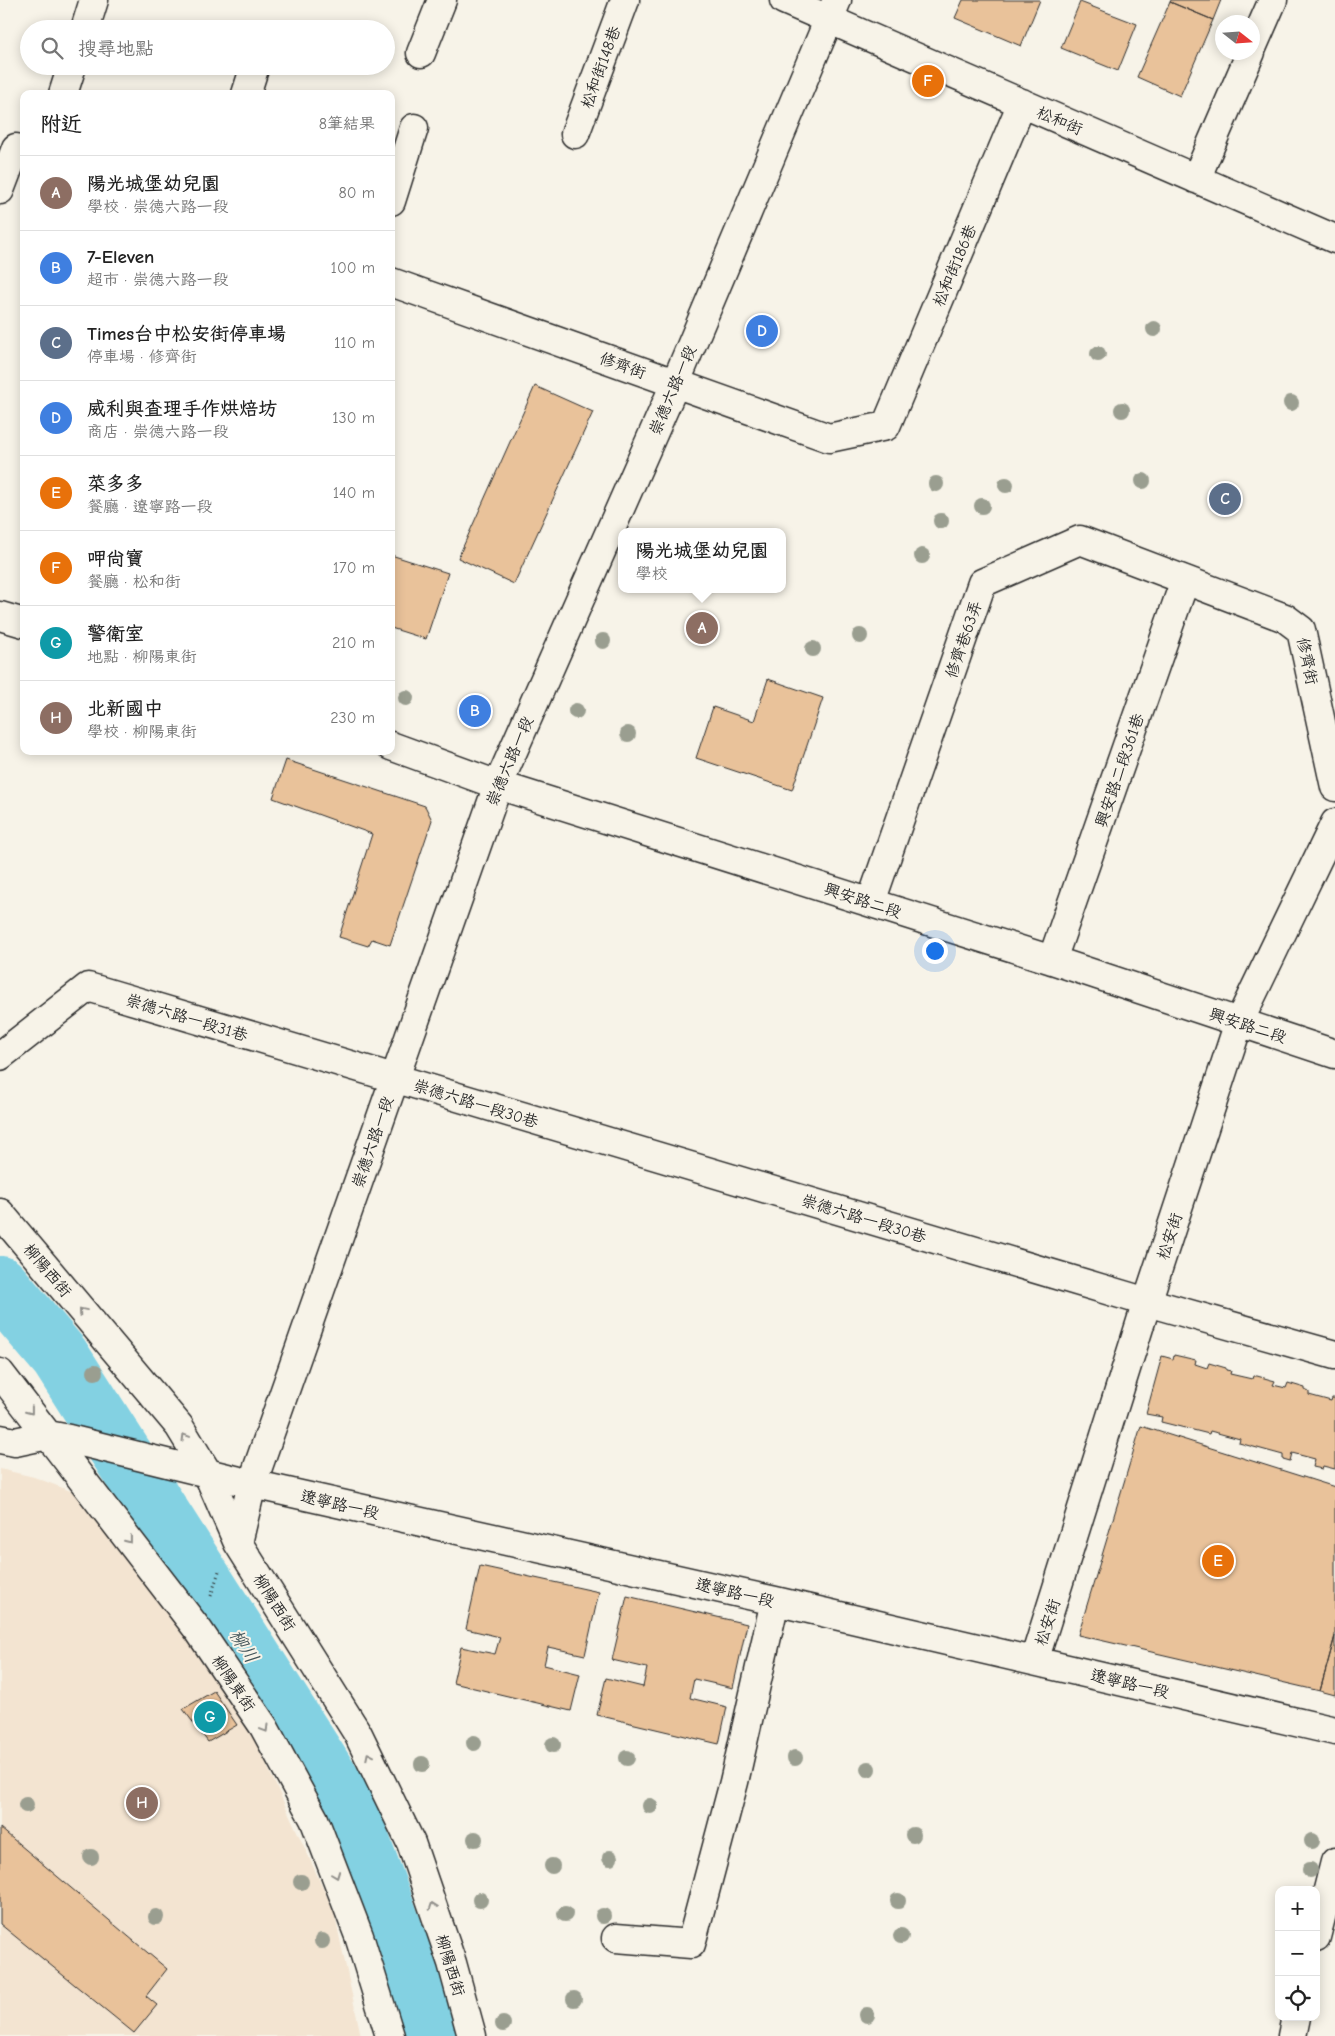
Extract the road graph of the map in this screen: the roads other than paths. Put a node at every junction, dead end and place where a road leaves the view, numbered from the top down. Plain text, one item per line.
1 (94, 0) edge
2 (442, 0) edge
3 (625, 0) edge
4 (784, 0) edge
5 (1273, 0) edge
6 (833, 9) edge
7 (88, 20) edge
8 (1260, 30) edge
9 (421, 53) dead end
10 (1248, 60) edge
11 (69, 75) edge
12 (252, 75) edge
13 (64, 90) edge
14 (247, 90) edge
15 (1022, 103) junction
16 (414, 128) dead end
17 (575, 134) dead end
18 (13, 147) edge
19 (1196, 179) junction
20 (395, 188) edge
21 (0, 190) edge
22 (1335, 239) edge
23 (395, 283) edge
24 (675, 384) junction
25 (886, 426) joint
26 (1185, 580) junction
27 (0, 616) edge
28 (20, 622) edge
29 (395, 747) edge
30 (498, 785) junction
31 (1335, 787) edge
32 (1335, 823) edge
33 (871, 902) junction
34 (1052, 960) junction
35 (1239, 1022) junction
36 (1335, 1054) edge
37 (0, 1056) edge
38 (394, 1078) junction
39 (0, 1213) edge
40 (1147, 1302) junction
41 (1335, 1355) edge
42 (0, 1373) edge
43 (58, 1437) junction
44 (0, 1439) edge
45 (207, 1472) junction
46 (252, 1484) junction
47 (238, 1543) junction
48 (775, 1601) junction
49 (1034, 1661) junction
50 (1335, 1731) edge
51 (1335, 1862) edge
52 (1318, 1931) edge
53 (616, 1938) dead end
54 (1295, 2021) edge
55 (390, 2036) edge
56 (472, 2036) edge
57 (1292, 2036) edge

1 - 7 street
2 - 9 street
3 - 17 street, 松和街148巷
4 - 6 street, 松和街
5 - 8 street
6 - 15 street, 松和街
6 - 24 street, 崇德六路一段
10 - 19 street
11 - 13 street
12 - 14 street
15 - 19 street, 松和街
15 - 25 street, 松和街186巷
16 - 20 street
18 - 21 street
19 - 22 street, 松和街
23 - 24 street, 修齊街
24 - 25 street, 修齊街
24 - 30 street, 崇德六路一段
26 - 31 street, 修齊街
26 - 33 street, 修齊巷63弄
26 - 34 street, 興安路二段361巷
27 - 28 street
29 - 30 street, 興安路二段
30 - 33 street, 興安路二段
30 - 38 street, 崇德六路一段
32 - 35 street, 松安街
33 - 34 street, 興安路二段
34 - 35 street, 興安路二段
35 - 36 street, 興安路二段
35 - 40 street, 松安街
37 - 38 street, 崇德六路一段31巷
38 - 40 street, 崇德六路一段30巷
38 - 46 street, 崇德六路一段
45 -> 39 street, 柳陽西街
40 - 41 street, 崇德六路一段30巷
40 - 49 street, 松安街
42 -> 43 street, 柳陽東街
43 - 44 street
43 - 45 street, 遼寧路一段
43 -> 55 street, 柳陽東街
45 - 46 street, 遼寧路一段
45 - 47 street, 柳陽西街
46 - 47 street, 崇德六路一段
46 - 48 street, 遼寧路一段
56 -> 47 street, 柳陽西街
48 - 49 street, 遼寧路一段
48 - 53 street
49 - 50 street, 遼寧路一段
51 - 52 street
54 - 57 street

